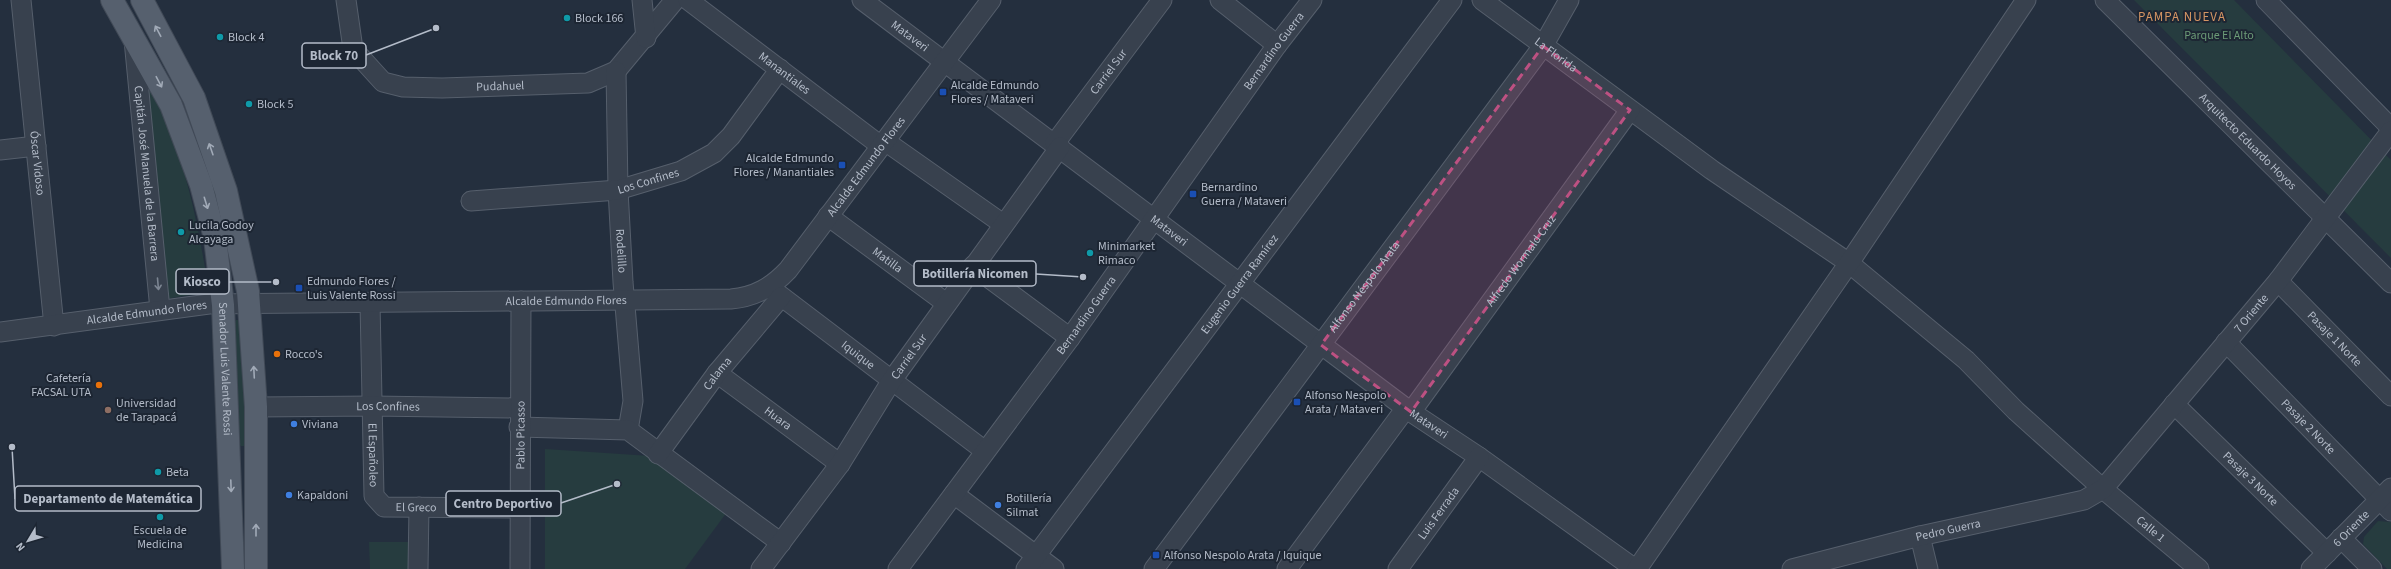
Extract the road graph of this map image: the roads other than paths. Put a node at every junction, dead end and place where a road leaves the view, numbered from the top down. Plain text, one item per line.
1 (21, 0) edge
2 (112, 0) edge
3 (142, 0) edge
4 (346, 0) edge
5 (642, 0) edge
6 (675, 0) edge
7 (688, 0) edge
8 (862, 0) edge
9 (991, 0) edge
10 (1162, 0) edge
11 (1220, 0) edge
12 (1312, 0) edge
13 (1452, 0) edge
14 (1482, 0) edge
15 (1569, 0) edge
16 (2026, 0) edge
17 (2105, 0) edge
18 (2266, 0) edge
19 (134, 36) junction
20 (646, 38) junction
21 (1277, 45) junction
22 (1543, 46) junction
23 (945, 62) junction
24 (780, 69) junction
25 (616, 71) junction
26 (1630, 110) junction
27 (2391, 129) edge
28 (883, 144) junction
29 (1057, 145) junction
30 (36, 146) junction
31 (0, 150) edge
32 (618, 190) junction
33 (471, 201) dead end
34 (828, 216) junction
35 (2327, 218) junction
36 (1154, 219) junction
37 (1004, 224) junction
38 (1849, 263) junction
39 (973, 266) junction
40 (2278, 281) junction
41 (2391, 283) edge
42 (1240, 284) junction
43 (775, 292) junction
44 (626, 300) junction
45 (521, 301) junction
46 (370, 303) junction
47 (249, 304) junction
48 (946, 304) junction
49 (223, 305) junction
50 (160, 310) junction
51 (54, 326) junction
52 (0, 332) edge
53 (1070, 338) junction
54 (2226, 342) junction
55 (1321, 345) junction
56 (717, 373) junction
57 (892, 380) junction
58 (2391, 396) edge
59 (2174, 404) junction
60 (373, 406) junction
61 (256, 407) junction
62 (519, 408) junction
63 (1409, 410) junction
64 (519, 427) junction
65 (628, 430) junction
66 (985, 451) junction
67 (230, 454) junction
68 (256, 454) junction
69 (658, 454) junction
70 (1479, 457) junction
71 (840, 464) junction
72 (2102, 489) junction
73 (954, 494) junction
74 (2387, 499) edge
75 (384, 507) joint
76 (418, 507) junction
77 (520, 508) junction
78 (1920, 536) junction
79 (2341, 538) junction
80 (781, 543) junction
81 (2327, 553) junction
82 (1031, 562) edge
83 (2192, 568) edge
84 (233, 569) edge
85 (256, 569) edge
86 (418, 569) edge
87 (520, 569) edge
88 (761, 569) edge
89 (898, 569) edge
90 (1054, 569) edge
91 (1154, 569) edge
92 (1287, 569) edge
93 (1398, 569) edge
94 (1636, 569) edge
95 (1792, 569) edge
96 (1928, 569) edge
97 (2311, 569) edge
98 (2372, 569) edge

1 - 30 street, Óscar Vidoso
2 - 19 main road, Senador Luis Valente Rossi
47 -> 3 main road
4 - 25 street, Pudahuel
5 - 20 street
6 - 20 street, Pudahuel
7 - 24 street, Manantiales
8 - 23 street, Mataveri
9 - 23 street, Alcalde Edmundo Flores
10 - 29 street, Carriel Sur
11 - 21 street
12 - 21 street, Bernardino Guerra
13 - 42 street, Eugenio Guerra Ramírez
14 - 22 street, La Florida
15 - 22 street, Alfonso Néspolo Arata
16 - 38 street
17 - 35 street, Arquitecto Eduardo Hoyos
18 - 27 street
19 -> 49 main road, Senador Luis Valente Rossi
19 -> 50 street, Capitán José Manuela de la Barrera
20 - 25 street, Pudahuel
21 - 36 street, Bernardino Guerra
22 - 26 street, La Florida
22 - 55 street, Alfonso Néspolo Arata
23 - 28 street, Alcalde Edmundo Flores
23 - 29 street, Mataveri
24 - 28 street, Manantiales
24 - 32 street, Los Confines
25 - 32 street, Rodelillo
26 - 38 street, La Florida
26 - 63 street, Alfredo Wormald Cruz
27 - 35 street, 7 Oriente
28 - 34 street, Alcalde Edmundo Flores
28 - 37 street, Manantiales
29 - 36 street, Mataveri
29 - 37 street, Carriel Sur
30 - 31 street
30 - 51 street, Óscar Vidoso
32 - 33 street, Los Confines
32 - 44 street, Rodelillo
34 - 43 street, Alcalde Edmundo Flores
34 - 48 street, Matilla
35 - 40 street, 7 Oriente
35 - 41 street, Arquitecto Eduardo Hoyos
36 - 42 street, Mataveri
36 - 53 street, Bernardino Guerra
37 - 39 street, Carriel Sur
38 - 72 street, Calle 1
38 - 94 street
39 - 48 street, Carriel Sur
39 - 53 street
40 - 54 street, 7 Oriente
40 - 58 street, Pasaje 1 Norte
42 - 55 street, Mataveri
42 - 82 street, Eugenio Guerra Ramírez
43 - 44 street, Alcalde Edmundo Flores
43 - 56 street, Calama
43 - 57 street, Iquique
44 - 45 street, Alcalde Edmundo Flores
44 - 65 street, Rodelillo
45 - 46 street, Alcalde Edmundo Flores
45 - 62 street, Pablo Picasso
46 - 47 street, Alcalde Edmundo Flores
46 - 60 street, El Españoleo
47 - 49 street, Alcalde Edmundo Flores
61 -> 47 main road
48 - 57 street, Carriel Sur
49 - 50 street, Alcalde Edmundo Flores
49 - 67 main road, Senador Luis Valente Rossi
50 - 51 street, Alcalde Edmundo Flores
51 - 52 street, Alcalde Edmundo Flores
53 - 66 street, Bernardino Guerra
54 - 59 street, 7 Oriente
54 - 74 street, Pasaje 2 Norte
55 - 63 street, Mataveri
55 - 91 street, Alfonso Néspolo Arata
56 - 69 street, Calama
56 - 71 street, Huara
57 - 66 street, Iquique
57 - 71 street, Carriel Sur
59 - 72 street, 7 Oriente
59 - 81 street, Pasaje 3 Norte
60 - 61 street, Los Confines
60 - 62 street, Los Confines
60 - 75 street, El Españoleo
61 - 68 main road
62 - 64 street, Pablo Picasso
63 - 70 street, Mataveri
63 - 92 street, Alfredo Wormald Cruz
64 - 65 street
64 - 77 street, Pablo Picasso
65 - 69 street
66 - 73 street, Bernardino Guerra
67 - 68 main road
67 -> 84 main road, Senador Luis Valente Rossi
85 -> 68 main road
69 - 80 street
70 - 93 street, Luis Ferrada
70 - 94 street, Mataveri
71 - 80 street, Carriel Sur
72 - 78 street, Pedro Guerra
72 - 83 street, Calle 1
73 - 82 street
73 - 89 street, Bernardino Guerra
74 - 79 street, 6 Oriente
75 - 76 street, El Greco
76 - 77 street, El Greco
76 - 86 street
77 - 87 street, Pablo Picasso
78 - 95 street, Pedro Guerra
78 - 96 street
79 - 81 street, 6 Oriente
79 - 98 street
80 - 88 street, Carriel Sur
81 - 97 street, 6 Oriente
82 - 90 street

